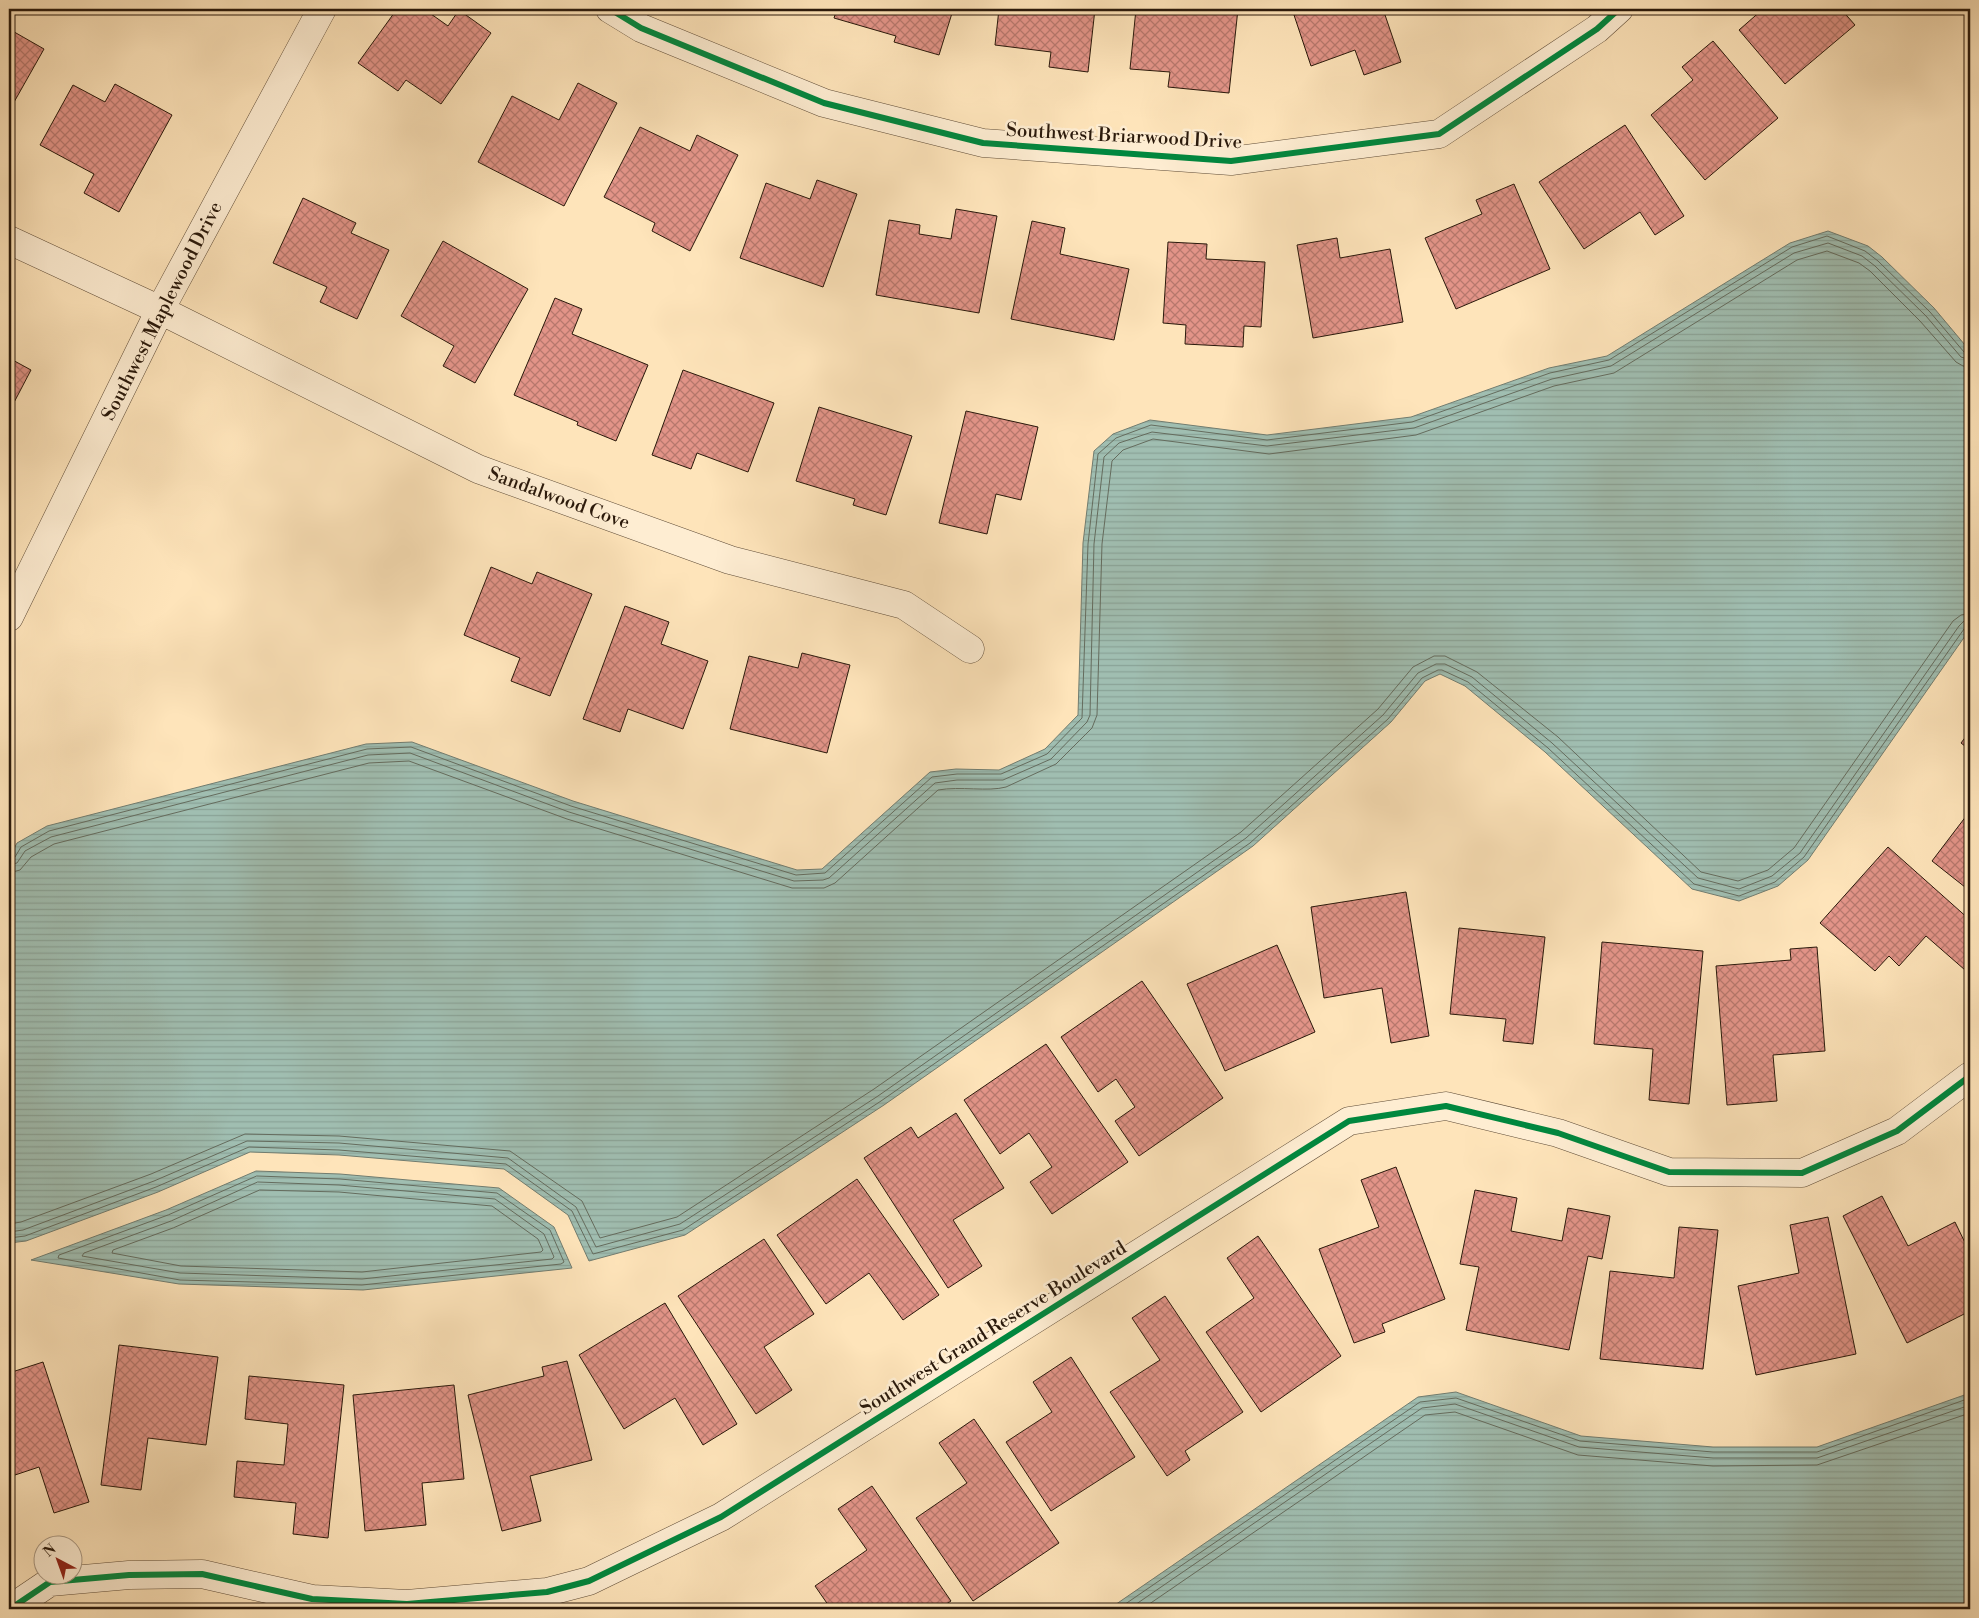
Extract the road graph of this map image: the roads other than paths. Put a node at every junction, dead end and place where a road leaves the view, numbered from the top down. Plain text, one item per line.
1 (322, 9) edge
2 (610, 9) edge
3 (1619, 9) edge
4 (9, 240) edge
5 (160, 310) junction
6 (9, 617) edge
7 (970, 649) dead end
8 (1970, 1076) edge
9 (548, 1600) edge
10 (10, 1609) edge

1 - 5 street, Southwest Maplewood Drive
2 - 3 street, Southwest Briarwood Drive
4 - 5 street, Sandalwood Cove
5 - 6 street, Southwest Maplewood Drive
5 - 7 street, Sandalwood Cove
8 - 9 street, Southwest Grand Reserve Boulevard
9 - 10 street, Southwest Grand Reserve Boulevard

